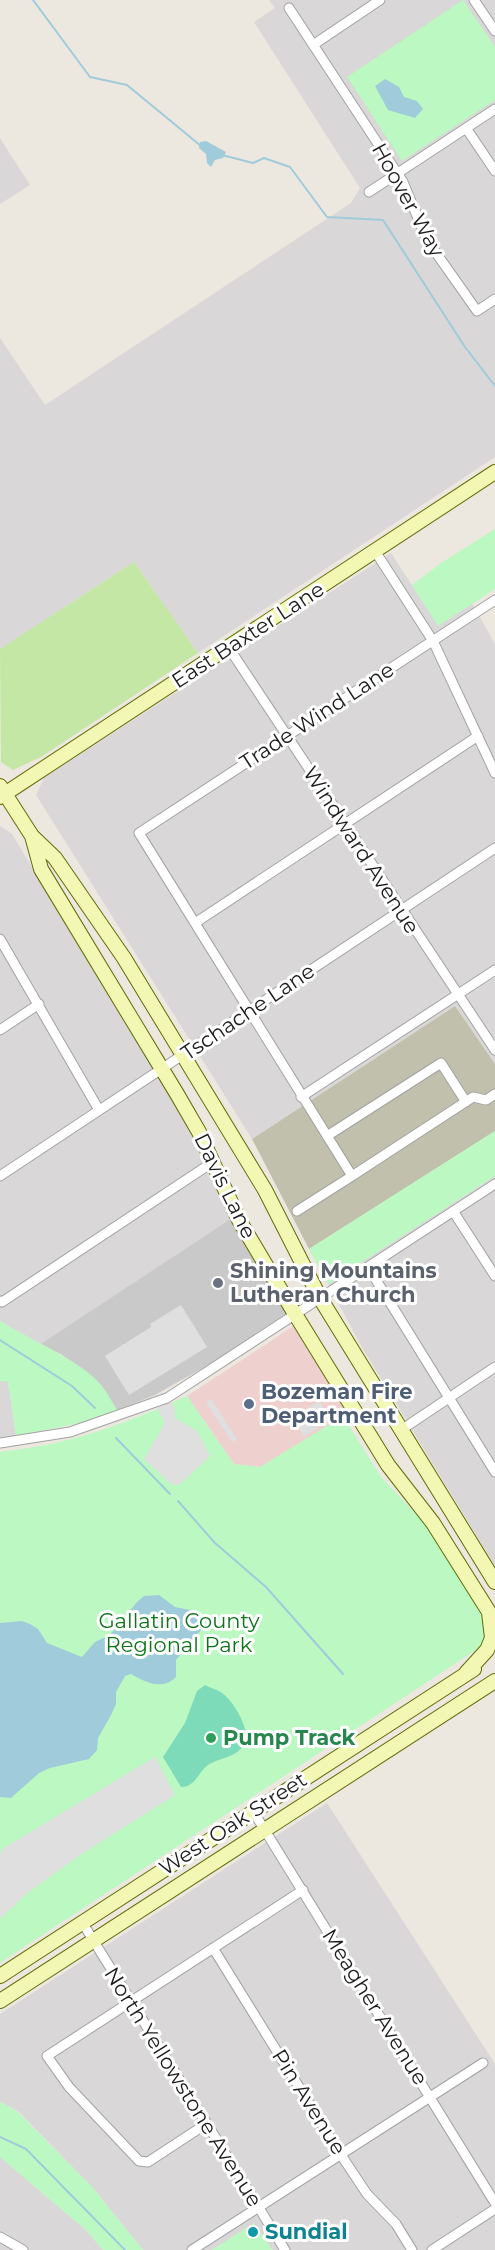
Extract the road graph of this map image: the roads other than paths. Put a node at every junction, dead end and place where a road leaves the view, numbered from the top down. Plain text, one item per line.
1 (380, 0) edge
2 (474, 0) edge
3 (289, 8) dead end
4 (495, 31) edge
5 (313, 45) junction
6 (495, 109) edge
7 (466, 128) junction
8 (495, 171) edge
9 (397, 173) junction
10 (369, 192) dead end
11 (495, 300) edge
12 (495, 472) edge
13 (375, 551) junction
14 (495, 600) edge
15 (433, 641) junction
16 (229, 648) junction
17 (286, 736) junction
18 (478, 736) junction
19 (495, 773) edge
20 (2, 792) edge
21 (344, 824) junction
22 (32, 836) junction
23 (495, 848) edge
24 (401, 910) junction
25 (195, 923) junction
26 (0, 939) edge
27 (495, 970) edge
28 (458, 994) junction
29 (39, 1004) junction
30 (249, 1012) junction
31 (0, 1030) edge
32 (495, 1050) edge
33 (182, 1056) junction
34 (162, 1069) junction
35 (495, 1094) edge
36 (301, 1097) junction
37 (466, 1102) junction
38 (99, 1110) junction
39 (327, 1136) junction
40 (213, 1162) junction
41 (0, 1176) edge
42 (352, 1176) junction
43 (495, 1184) edge
44 (297, 1211) dead end
45 (453, 1211) junction
46 (368, 1267) junction
47 (495, 1276) edge
48 (320, 1298) junction
49 (1, 1301) edge
50 (295, 1314) junction
51 (495, 1367) edge
52 (448, 1398) junction
53 (401, 1430) junction
54 (0, 1443) edge
55 (495, 1472) edge
56 (493, 1581) edge
57 (475, 1587) junction
58 (495, 1607) edge
59 (495, 1652) edge
60 (495, 1671) edge
61 (466, 1673) junction
62 (495, 1681) edge
63 (456, 1704) junction
64 (253, 1811) junction
65 (266, 1830) junction
66 (303, 1890) junction
67 (82, 1922) junction
68 (93, 1941) junction
69 (213, 1948) junction
70 (0, 1976) edge
71 (0, 2001) edge
72 (131, 2002) junction
73 (483, 2063) dead end
74 (430, 2097) junction
75 (206, 2124) junction
76 (341, 2155) junction
77 (495, 2203) edge
78 (258, 2208) junction
79 (495, 2209) edge
80 (0, 2237) edge
81 (23, 2250) edge
82 (192, 2250) edge
83 (285, 2250) edge
84 (412, 2250) edge
85 (432, 2250) edge

1 - 5 street
2 - 4 street
3 - 5 street, Hoover Way
5 - 9 street, Hoover Way
6 - 7 street
7 - 8 street
7 - 9 street
9 - 10 street
9 - 11 street, Hoover Way
12 - 13 main road, East Baxter Lane
13 - 15 street
13 - 16 main road, East Baxter Lane
14 - 15 street, Trade Wind Lane
15 - 17 street, Trade Wind Lane
15 - 18 street
16 - 17 street, Windward Avenue
16 - 20 main road, East Baxter Lane
17 - 21 street, Windward Avenue
17 - 25 street, Trade Wind Lane
18 - 19 street
18 - 21 street
20 - 22 main road, Davis Lane
21 - 24 street, Windward Avenue
21 - 25 street
22 - 33 main road, Davis Lane
22 - 34 main road, Davis Lane
23 - 24 street, Tschache Lane
24 - 28 street, Windward Avenue
24 - 30 street, Tschache Lane
25 - 30 street
26 - 29 street
27 - 28 street
28 - 32 street, Windward Avenue
28 - 36 street
29 - 31 street
29 - 38 street
30 - 33 street, Tschache Lane
30 - 36 street
33 - 34 street, Tschache Lane
33 - 48 main road, Davis Lane
34 - 38 street, Tschache Lane
34 - 40 main road, Davis Lane
35 - 37 street
36 - 39 street
37 - 39 street
37 - 42 street
38 - 41 street, Tschache Lane
39 - 42 street
40 - 49 street
40 - 50 main road, Davis Lane
42 - 44 street
43 - 45 street
45 - 46 street
45 - 47 street
46 - 48 street
46 - 52 street
48 - 50 street
48 - 53 main road, Davis Lane
50 - 54 street
50 - 57 main road, Davis Lane
51 - 52 street
52 - 53 street
52 - 55 street
53 - 56 main road, Davis Lane
57 - 58 main road
57 - 61 main road
59 - 61 main road
60 - 63 main road
61 - 64 main road, West Oak Street
62 - 63 main road
63 - 65 main road, West Oak Street
64 - 65 street, Meagher Avenue
64 - 67 main road, West Oak Street
65 - 66 street, Meagher Avenue
65 - 68 main road, West Oak Street
66 - 69 street
66 - 74 street, Meagher Avenue
67 - 68 street, North Yellowstone Avenue
67 - 70 main road, West Oak Street
68 - 71 main road, West Oak Street
68 - 72 street, North Yellowstone Avenue
69 - 72 street
69 - 76 street, Pin Avenue
72 - 75 street, North Yellowstone Avenue
72 - 75 street
73 - 74 street
74 - 76 street
74 - 77 street, Meagher Avenue
75 - 78 street, North Yellowstone Avenue
76 - 78 street
76 - 84 street, Pin Avenue
78 - 82 street
78 - 83 street, North Yellowstone Avenue
79 - 85 street
80 - 81 street

